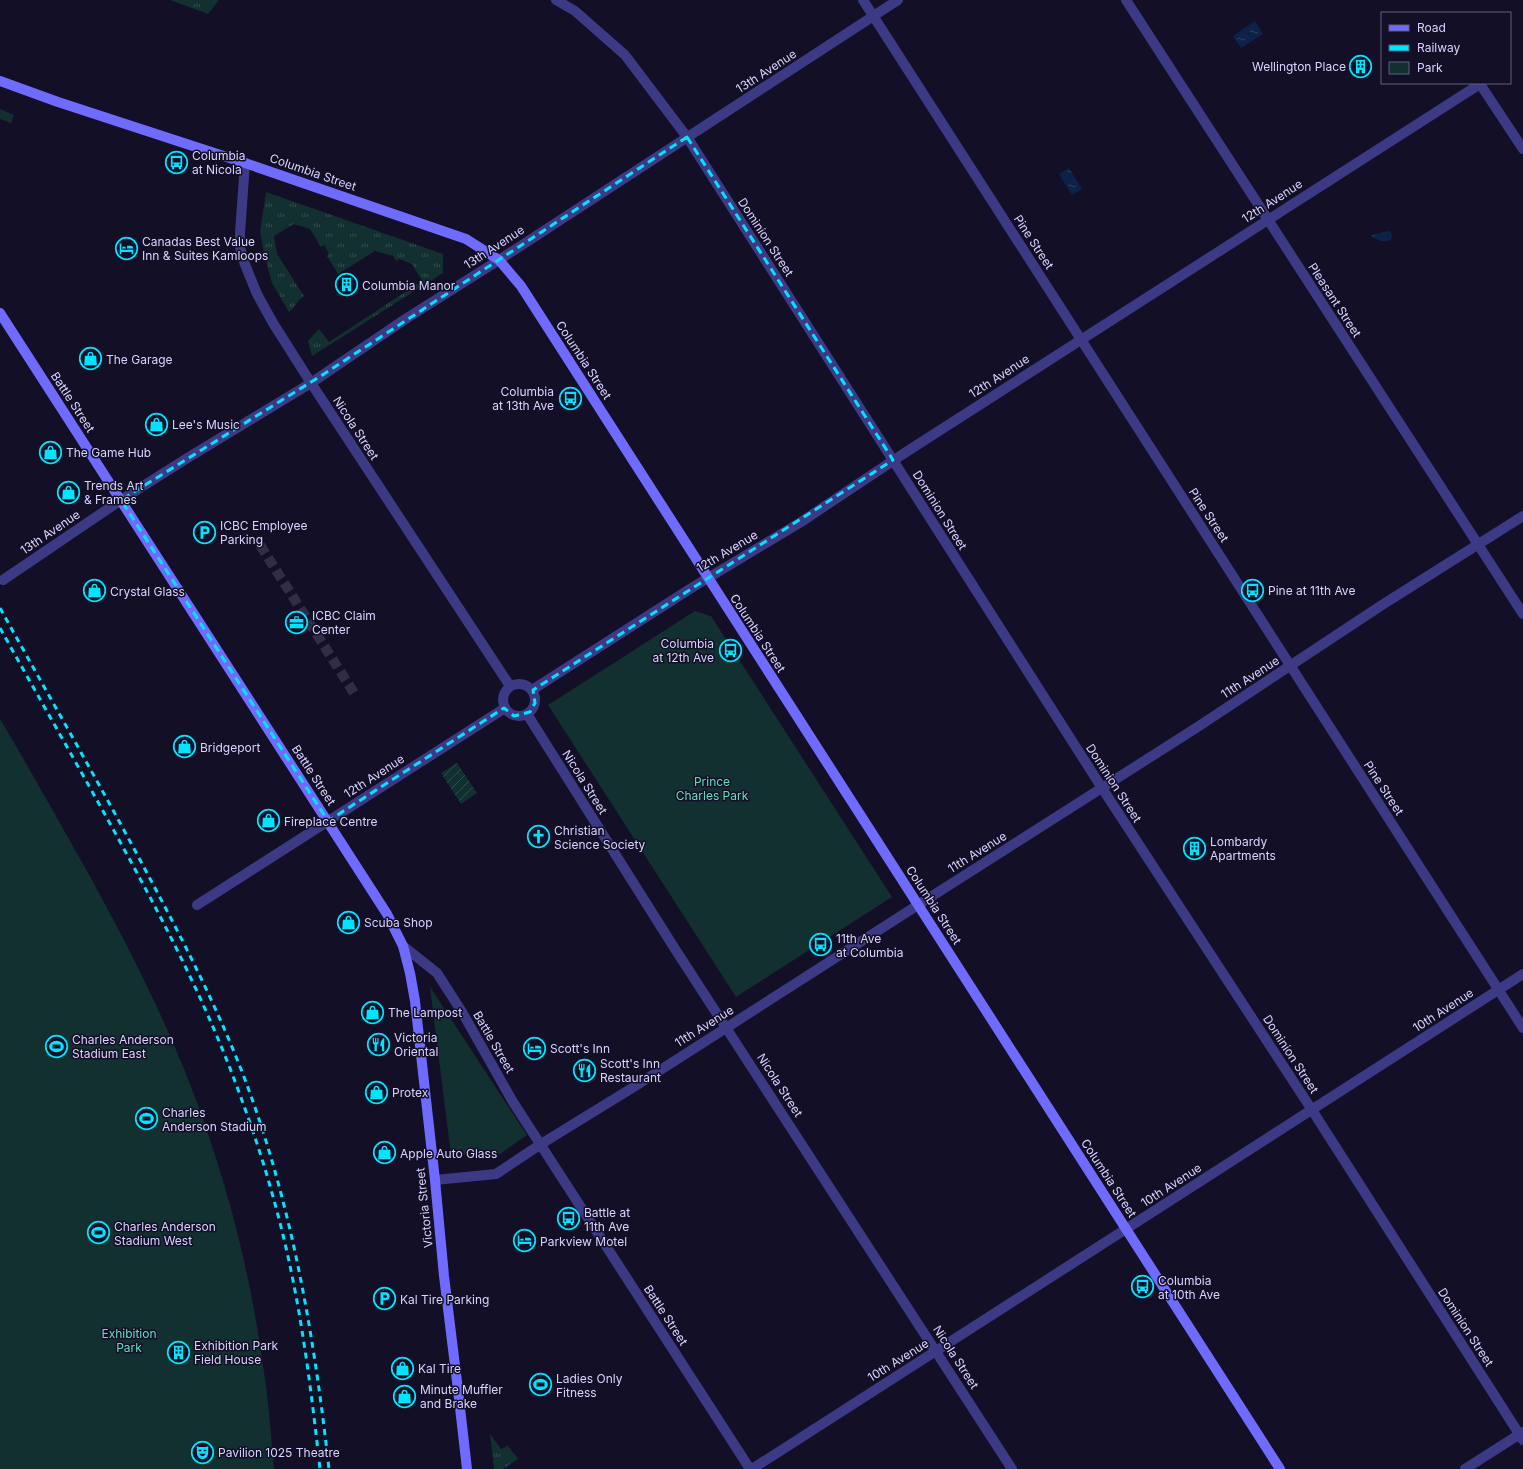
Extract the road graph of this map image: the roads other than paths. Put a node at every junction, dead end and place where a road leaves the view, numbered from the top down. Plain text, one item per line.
1 (556, 0) edge
2 (863, 0) edge
3 (898, 0) edge
4 (1126, 0) edge
5 (874, 16) junction
6 (0, 81) edge
7 (687, 137) junction
8 (1523, 149) edge
9 (245, 163) junction
10 (1268, 220) junction
11 (499, 260) junction
12 (0, 312) edge
13 (1081, 339) junction
14 (311, 383) junction
15 (893, 460) junction
16 (121, 500) junction
17 (1523, 516) edge
18 (1478, 545) junction
19 (708, 578) junction
20 (3, 580) dead end
21 (1523, 614) edge
22 (1291, 666) junction
23 (510, 686) junction
24 (532, 690) junction
25 (505, 708) junction
26 (527, 714) junction
27 (1102, 788) junction
28 (328, 821) junction
29 (197, 905) dead end
30 (918, 905) junction
31 (403, 946) junction
32 (1523, 974) edge
33 (1498, 990) junction
34 (727, 1027) junction
35 (1523, 1028) edge
36 (1312, 1110) junction
37 (541, 1144) junction
38 (435, 1180) junction
39 (1126, 1229) junction
40 (936, 1352) junction
41 (1522, 1436) edge
42 (466, 1469) edge
43 (751, 1469) edge
44 (1012, 1469) edge
45 (1280, 1469) edge
46 (1466, 1469) edge

1 - 7 street, Dominion Street
2 - 5 street, Pine Street
3 - 5 street, 13th Avenue
4 - 10 street, Pleasant Street
5 - 7 street, 13th Avenue
5 - 13 street, Pine Street
6 - 9 main road, Columbia Street
7 - 11 street, 13th Avenue
7 - 15 street, Dominion Street
8 - 10 street, 12th Avenue
9 - 11 main road, Columbia Street
9 - 14 street, Nicola Street
10 - 13 street, 12th Avenue
10 - 18 street, Pleasant Street
11 - 14 street, 13th Avenue
11 - 19 main road, Columbia Street
12 - 16 main road, Battle Street
13 - 15 street, 12th Avenue
13 - 22 street, Pine Street
14 - 16 street, 13th Avenue
14 - 23 street, Nicola Street
15 - 19 street, 12th Avenue
15 - 27 street, Dominion Street
16 - 20 street, 13th Avenue
16 - 28 main road, Battle Street
17 - 18 street, 11th Avenue
18 - 21 street, Pleasant Street
18 - 22 street, 11th Avenue
19 - 24 street, 12th Avenue
19 - 30 main road, Columbia Street
22 - 27 street, 11th Avenue
22 - 33 street, Pine Street
23 - 24 street
23 - 25 street
24 - 26 street
25 - 26 street
25 - 28 street, 12th Avenue
26 - 34 street, Nicola Street
27 - 30 street, 11th Avenue
27 - 36 street, Dominion Street
28 - 29 street, 12th Avenue
28 - 31 main road, Battle Street
30 - 34 street, 11th Avenue
30 - 39 main road, Columbia Street
31 - 37 street, Battle Street
31 - 38 main road, Victoria Street
32 - 33 street, 10th Avenue
33 - 35 street, Pine Street
33 - 36 street, 10th Avenue
34 - 37 street, 11th Avenue
34 - 40 street, Nicola Street
36 - 39 street, 10th Avenue
36 - 41 street, Dominion Street
37 - 38 street, 11th Avenue
37 - 43 street, Battle Street
38 - 42 main road, Victoria Street
39 - 40 street, 10th Avenue
39 - 45 main road, Columbia Street
40 - 43 street, 10th Avenue
40 - 44 street, Nicola Street
41 - 46 street

